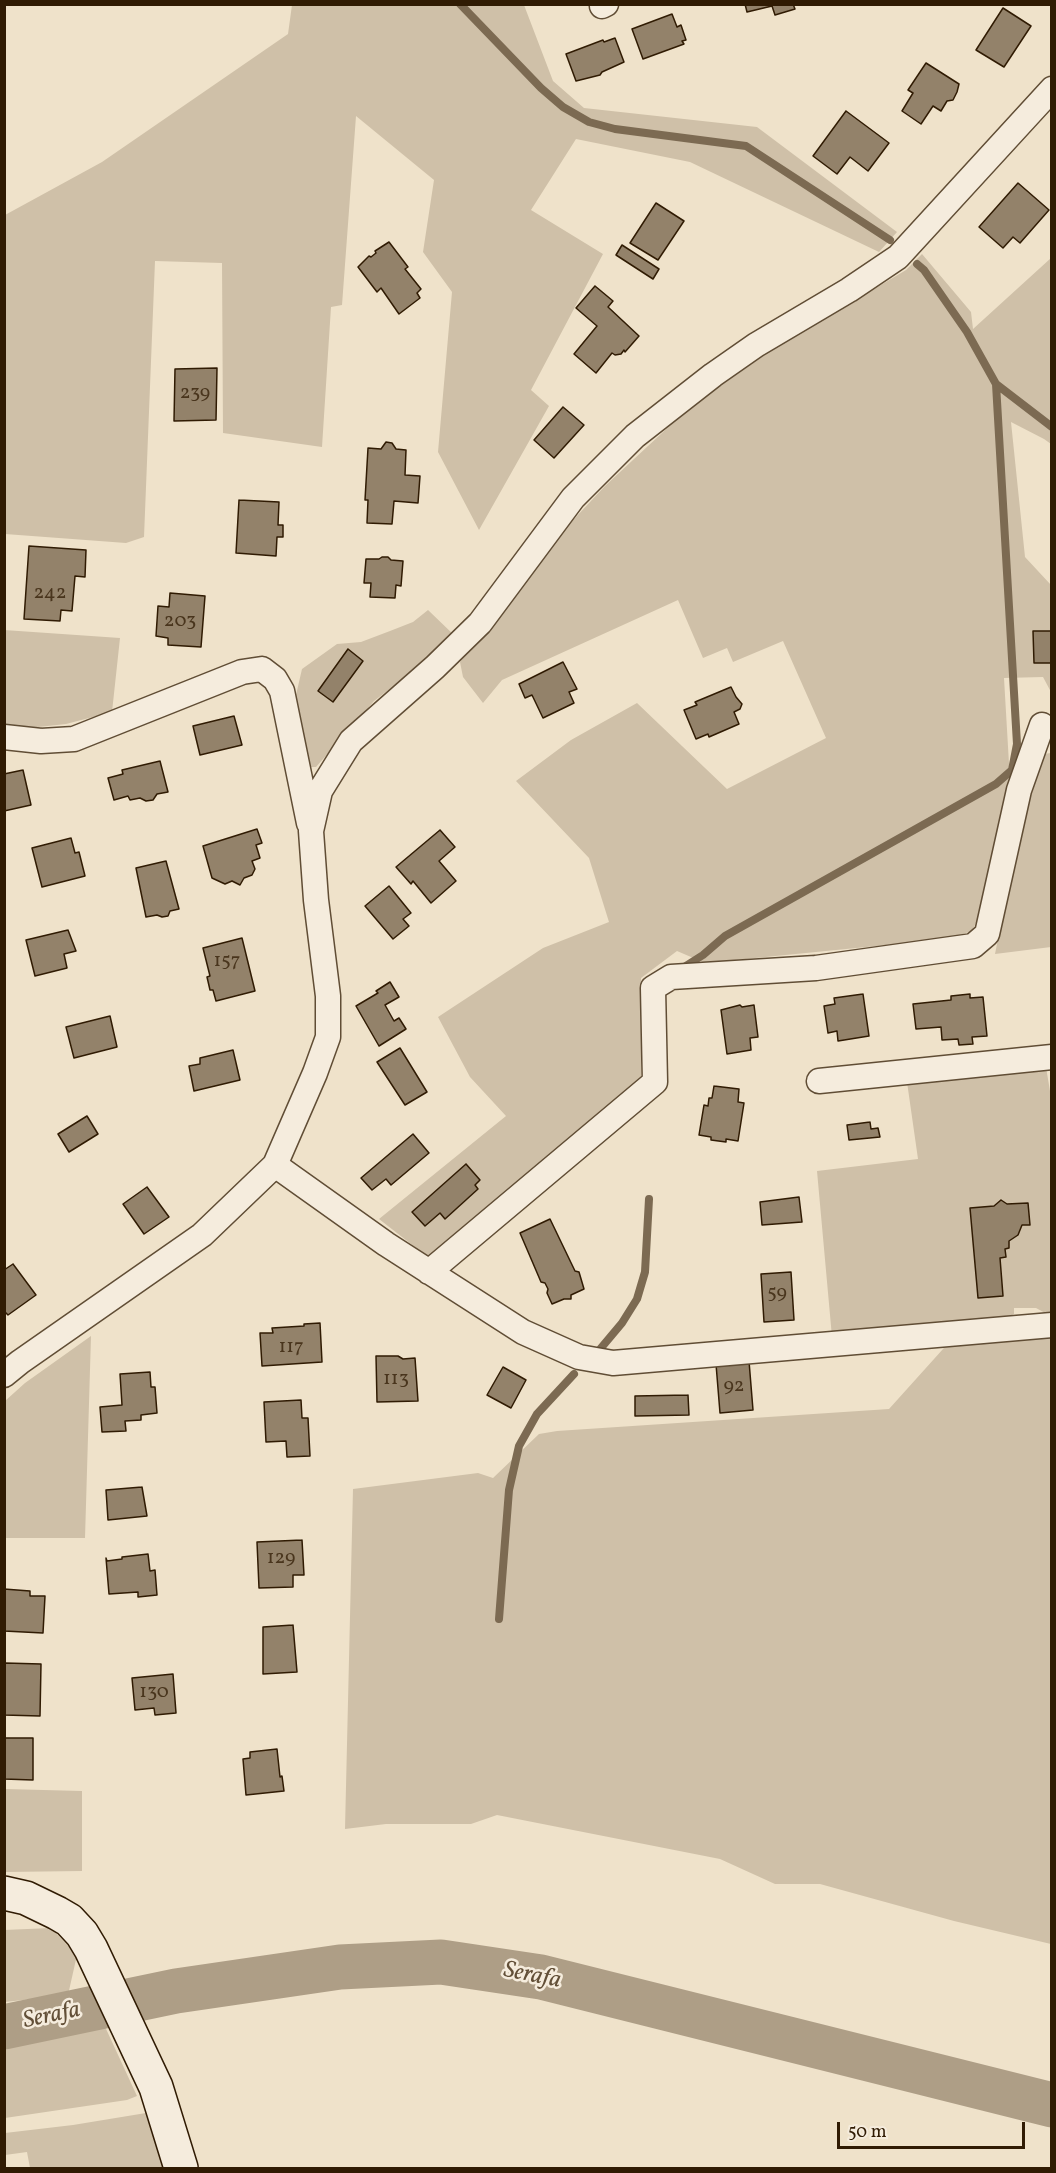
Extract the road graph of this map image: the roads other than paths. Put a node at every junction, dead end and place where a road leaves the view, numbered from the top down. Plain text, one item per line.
1 (1052, 89) edge
2 (1042, 725) dead end
3 (4, 737) edge
4 (310, 831) junction
5 (1052, 1057) edge
6 (819, 1081) dead end
7 (275, 1166) junction
8 (429, 1272) junction
9 (1052, 1325) edge
10 (4, 1375) edge
11 (4, 1893) edge
12 (181, 2169) edge

1 - 4 street
2 - 8 street
3 - 4 street
4 - 7 street
5 - 6 street
7 - 8 street
7 - 10 street
8 - 9 street
11 - 12 street

